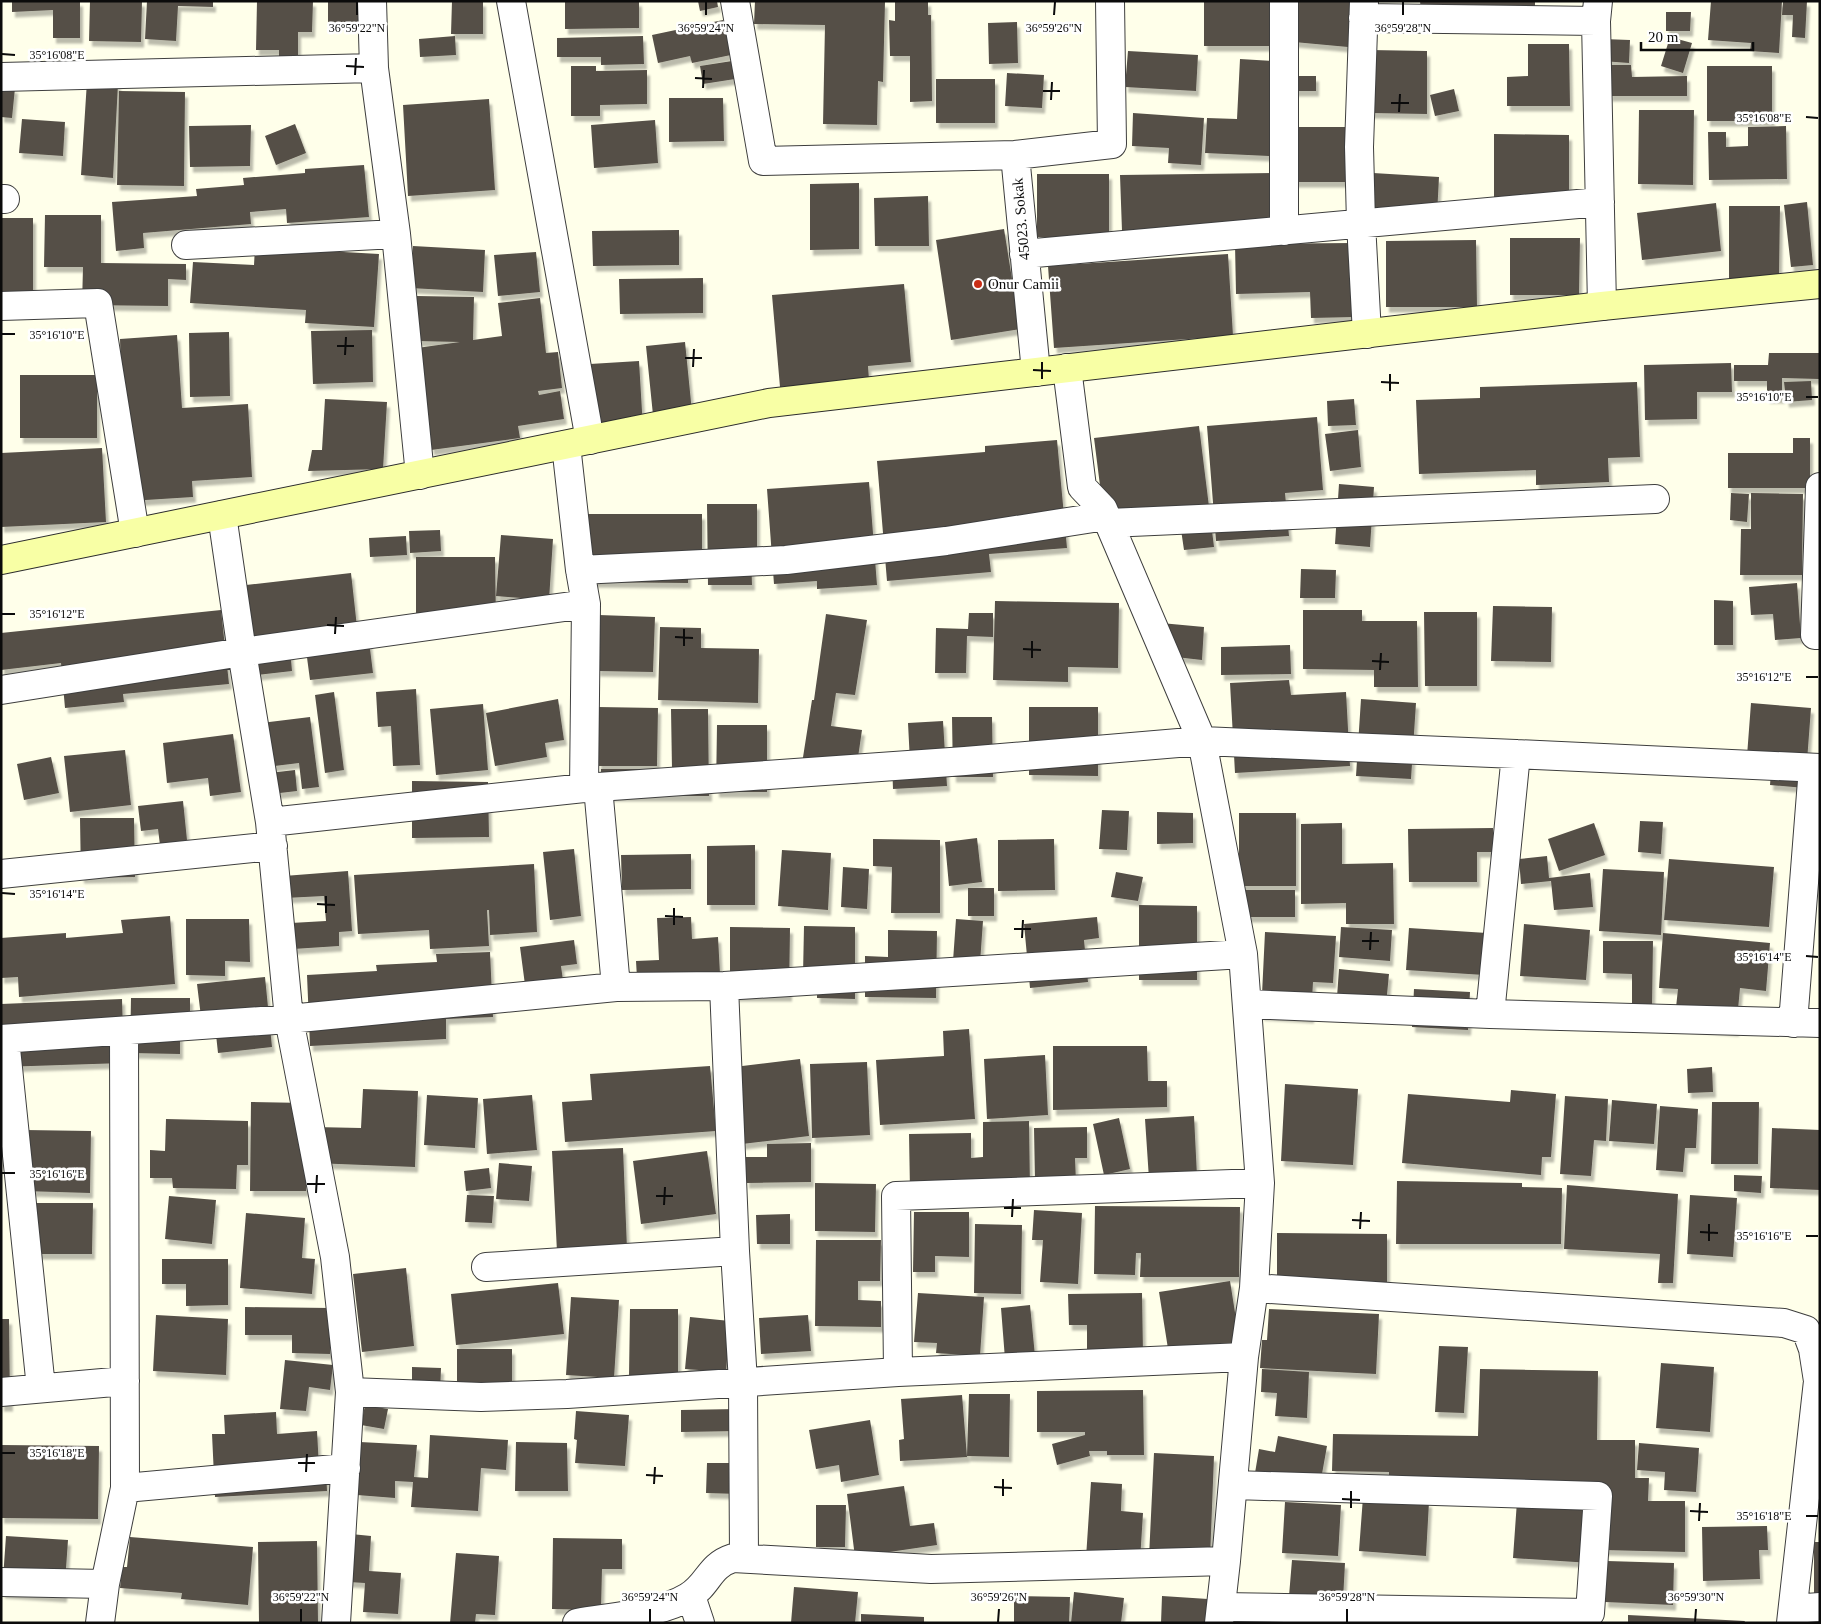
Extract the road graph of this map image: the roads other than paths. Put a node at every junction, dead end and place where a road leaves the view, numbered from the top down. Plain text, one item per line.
1 (372, 1) edge
2 (511, 1) edge
3 (735, 1) edge
4 (1110, 1) edge
5 (1284, 1) edge
6 (1364, 10) edge
7 (1597, 11) edge
8 (374, 68) junction
9 (1, 77) edge
10 (1014, 155) junction
11 (1600, 202) junction
12 (1361, 223) junction
13 (1284, 232) junction
14 (396, 234) junction
15 (186, 244) dead end
16 (1024, 254) junction
17 (1820, 284) edge
18 (1, 306) edge
19 (1602, 306) junction
20 (1367, 334) junction
21 (1067, 368) junction
22 (1036, 372) junction
23 (578, 442) junction
24 (420, 475) junction
25 (1820, 487) edge
26 (1655, 499) dead end
27 (222, 515) junction
28 (1108, 519) junction
29 (135, 533) junction
30 (1, 560) edge
31 (580, 570) junction
32 (586, 604) junction
33 (1820, 635) edge
34 (242, 652) junction
35 (1, 690) edge
36 (1202, 741) junction
37 (1516, 754) junction
38 (1816, 768) edge
39 (591, 788) junction
40 (271, 834) junction
41 (1, 874) edge
42 (1243, 954) junction
43 (724, 986) junction
44 (616, 987) junction
45 (1248, 1004) junction
46 (1490, 1014) junction
47 (289, 1019) junction
48 (1793, 1023) junction
49 (1820, 1023) edge
50 (124, 1031) junction
51 (3, 1039) edge
52 (1260, 1182) junction
53 (735, 1251) junction
54 (486, 1267) dead end
55 (1254, 1288) junction
56 (1244, 1357) junction
57 (898, 1372) junction
58 (125, 1381) junction
59 (743, 1382) junction
60 (42, 1388) junction
61 (1, 1392) edge
62 (350, 1392) junction
63 (346, 1468) junction
64 (1234, 1485) junction
65 (125, 1488) junction
66 (744, 1558) junction
67 (1226, 1561) junction
68 (1, 1582) edge
69 (105, 1584) junction
70 (691, 1596) junction
71 (1801, 1613) edge
72 (1220, 1615) edge
73 (100, 1623) edge
74 (336, 1623) edge
75 (577, 1623) edge
76 (700, 1623) edge

1 - 8 street
2 - 23 street
3 - 10 street
4 - 10 street
5 - 13 street
6 - 7 street
6 - 12 street
7 - 11 street
8 - 9 street
8 - 14 street
10 - 16 street, 45023. Sokak
11 - 12 street
11 - 19 street
12 - 13 street
12 - 20 street
13 - 16 street
14 - 15 street
14 - 24 street
16 - 22 street, 45023. Sokak
17 - 19 main road
18 - 29 street
19 - 20 main road
20 - 21 main road
21 - 22 main road
21 - 28 street
22 - 23 main road
23 - 24 main road
23 - 31 street
24 - 27 main road
25 - 33 street
26 - 28 street
27 - 29 main road
27 - 34 street
28 - 31 street
28 - 36 street
29 - 30 main road
31 - 32 street
32 - 34 street
32 - 39 street
34 - 35 street
34 - 40 street
36 - 37 street
36 - 39 street
36 - 42 street
37 - 38 street
37 - 46 street
38 - 48 street
39 - 40 street
39 - 44 street
40 - 41 street
40 - 47 street
42 - 43 street
42 - 45 street
43 - 44 street
43 - 53 street
44 - 47 street
45 - 46 street
45 - 52 street
46 - 48 street
47 - 50 street
47 - 62 street
48 - 49 street
50 - 51 street
50 - 58 street
51 - 60 street
52 - 55 street
52 - 57 street
53 - 54 street
53 - 59 street
55 - 56 street
55 - 71 street
56 - 57 street
56 - 64 street
57 - 59 street
58 - 60 street
58 - 65 street
59 - 62 street
59 - 66 street
60 - 61 street
62 - 63 street
63 - 65 street
63 - 74 street
64 - 67 street
64 - 72 street
65 - 69 street
66 - 67 street
66 - 70 street
67 - 72 street
68 - 69 street
69 - 73 street
70 - 75 street
70 - 76 street

